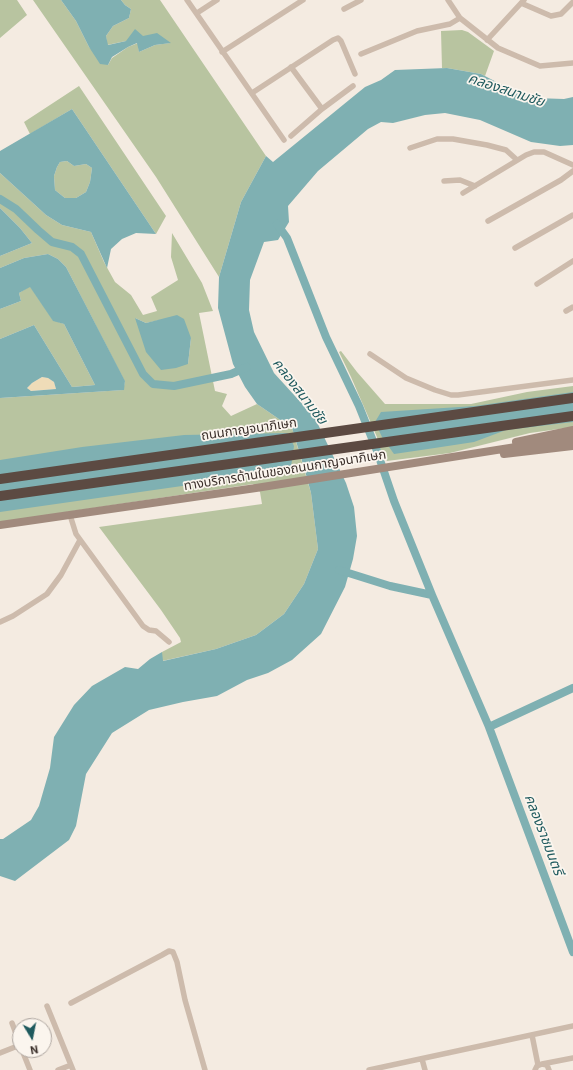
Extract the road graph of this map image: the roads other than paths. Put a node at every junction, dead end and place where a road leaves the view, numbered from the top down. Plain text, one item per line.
1 (187, 0) edge
2 (217, 0) edge
3 (304, 0) edge
4 (361, 0) edge
5 (448, 0) edge
6 (523, 2) edge
7 (573, 2) edge
8 (344, 9) dead end
9 (197, 13) junction
10 (460, 18) junction
11 (487, 40) junction
12 (222, 52) junction
13 (361, 54) dead end
14 (573, 63) edge
15 (291, 67) junction
16 (355, 74) dead end
17 (353, 86) dead end
18 (252, 93) junction
19 (322, 109) junction
20 (291, 136) dead end
21 (284, 140) dead end
22 (410, 148) dead end
23 (518, 160) junction
24 (573, 165) edge
25 (573, 171) edge
26 (444, 181) dead end
27 (475, 186) junction
28 (463, 193) dead end
29 (573, 215) edge
30 (488, 221) dead end
31 (515, 248) dead end
32 (573, 262) edge
33 (537, 284) dead end
34 (573, 307) edge
35 (566, 311) dead end
36 (370, 354) dead end
37 (573, 380) edge
38 (573, 398) edge
39 (573, 416) edge
40 (573, 430) edge
41 (573, 438) edge
42 (573, 446) edge
43 (451, 457) junction
44 (0, 479) edge
45 (0, 496) edge
46 (70, 515) junction
47 (0, 525) edge
48 (80, 540) junction
49 (0, 622) edge
50 (169, 642) dead end
51 (71, 1003) dead end
52 (47, 1006) dead end
53 (573, 1026) edge
54 (532, 1035) junction
55 (12, 1048) edge
56 (0, 1053) edge
57 (25, 1058) edge
58 (573, 1058) edge
59 (422, 1059) junction
60 (539, 1066) edge
61 (72, 1067) edge
62 (30, 1070) edge
63 (58, 1070) edge
64 (205, 1070) edge
65 (369, 1070) edge
66 (425, 1070) edge
67 (549, 1070) edge

1 - 9 street
2 - 9 street
3 - 12 street
4 - 8 street
5 - 10 street
6 - 7 street
6 - 11 street
9 - 12 street
10 - 11 street
10 - 13 street
11 - 14 street
12 - 18 street
15 - 16 street
15 - 18 street
15 - 19 street
17 - 19 street
18 - 21 street
19 - 20 street
22 - 23 street
23 - 24 street
23 - 27 street
25 - 30 street
26 - 27 street
27 - 28 street
29 - 31 street
32 - 33 street
34 - 35 street
36 - 37 street
38 - 44 highway, ถนนกาญจนาภิเษก
39 - 45 highway
40 - 43 main road
41 - 43 main road, ทางบริการด้านในของถนนกาญจนาภิเษก
42 - 43 main road
43 - 46 main road, ทางบริการด้านในของถนนกาญจนาภิเษก
46 - 47 main road, ทางบริการด้านในของถนนกาญจนาภิเษก
46 - 48 street
48 - 49 street
48 - 50 street
51 - 64 street
52 - 61 street
53 - 54 street
54 - 59 street
54 - 60 street
55 - 56 street
57 - 62 street
58 - 60 street
59 - 65 street
59 - 66 street
60 - 67 street
61 - 63 street

